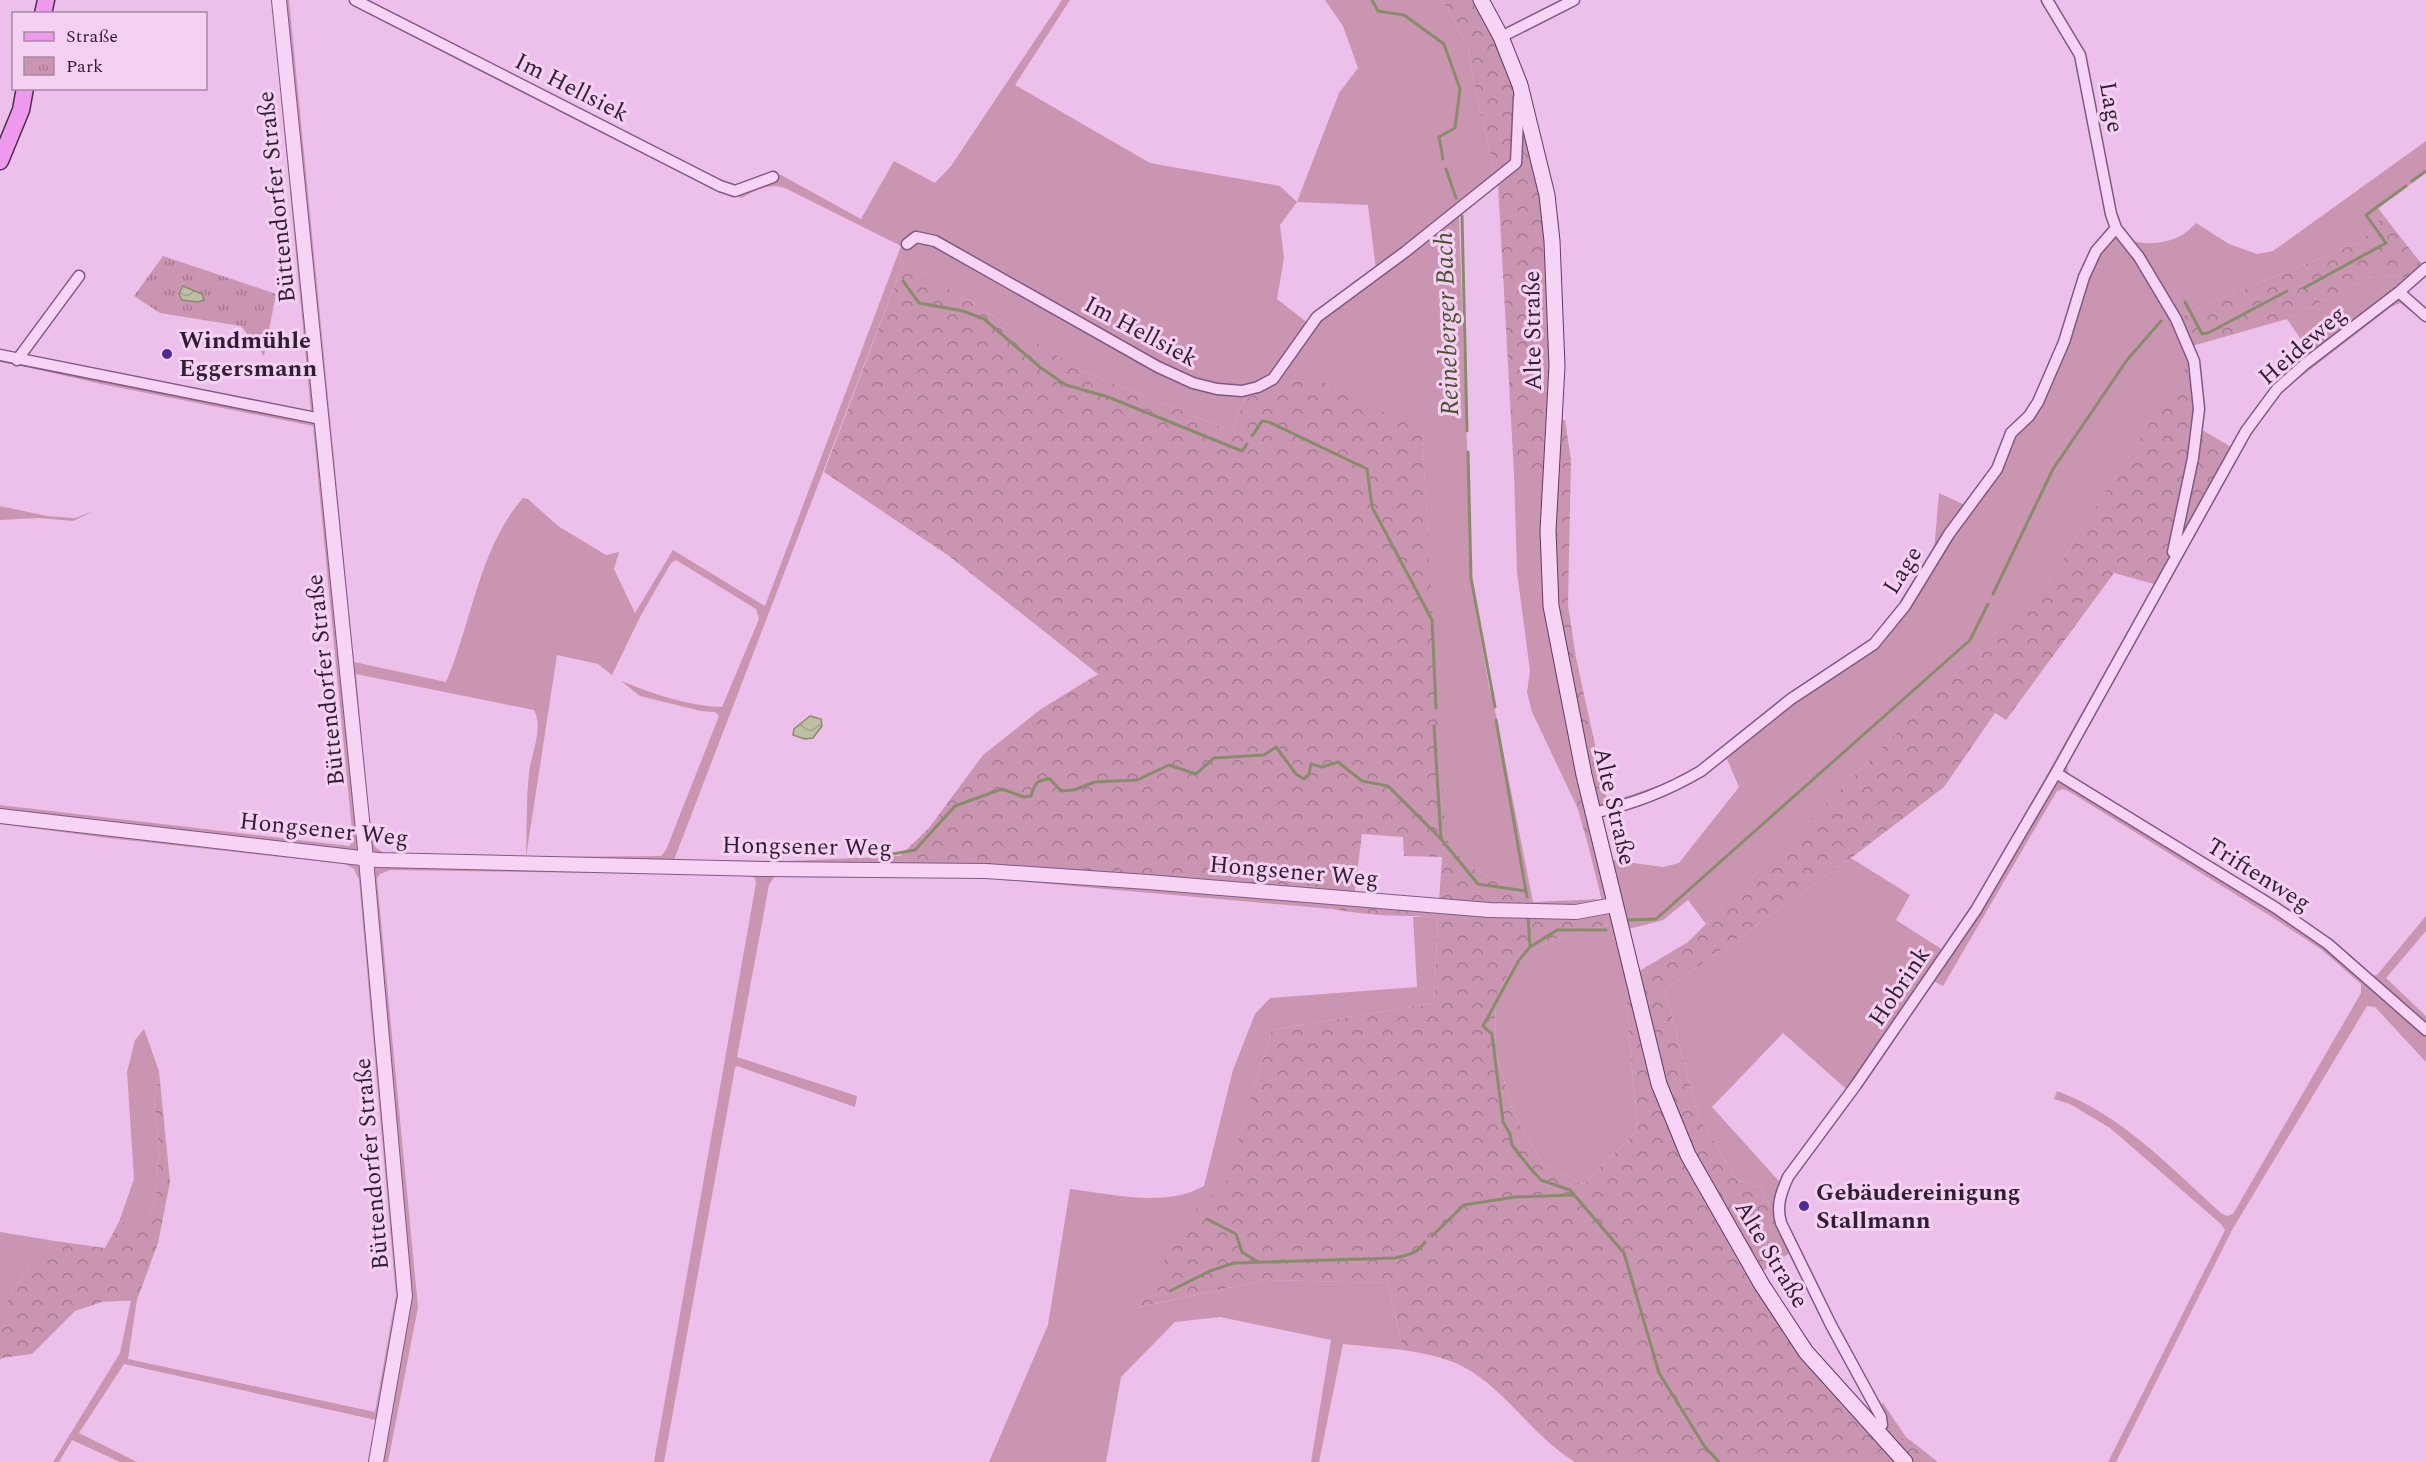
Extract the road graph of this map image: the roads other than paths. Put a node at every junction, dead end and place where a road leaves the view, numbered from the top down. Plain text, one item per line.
1 (279, 0) edge
2 (355, 0) edge
3 (1481, 0) edge
4 (1574, 0) edge
5 (2047, 0) edge
6 (1501, 38) junction
7 (1520, 85) junction
8 (26, 90) edge
9 (0, 160) edge
10 (773, 177) dead end
11 (2116, 228) junction
12 (907, 244) dead end
13 (2426, 268) edge
14 (79, 276) dead end
15 (1366, 281) joint
16 (2399, 292) junction
17 (2426, 316) edge
18 (0, 355) edge
19 (17, 360) junction
20 (321, 419) junction
21 (2171, 564) junction
22 (2056, 773) junction
23 (1593, 813) junction
24 (0, 816) edge
25 (366, 859) junction
26 (1614, 905) junction
27 (2426, 1030) edge
28 (1876, 1430) junction
29 (376, 1462) edge
30 (1905, 1462) edge

1 - 20 street, Büttendorfer Straße
2 - 10 street, Im Hellsiek
3 - 6 main road, Alte Straße
4 - 6 street
5 - 11 street, Lage
6 - 7 main road, Alte Straße
7 - 15 street, Alte Straße
7 - 23 main road, Alte Straße
8 - 9 main road
11 - 21 street, Lage
11 - 23 street, Lage
12 - 15 street, Im Hellsiek
13 - 16 street, Heideweg
14 - 19 street
16 - 17 street
16 - 21 street, Heideweg
18 - 19 street
19 - 20 street
20 - 25 street, Büttendorfer Straße
21 - 22 street, Hobrink
22 - 27 street, Triftenweg
22 - 28 street, Hobrink
23 - 26 main road, Alte Straße
24 - 25 street, Hongsener Weg
25 - 26 street, Hongsener Weg
25 - 29 street, Büttendorfer Straße
26 - 28 main road, Alte Straße
28 - 30 main road, Alte Straße

